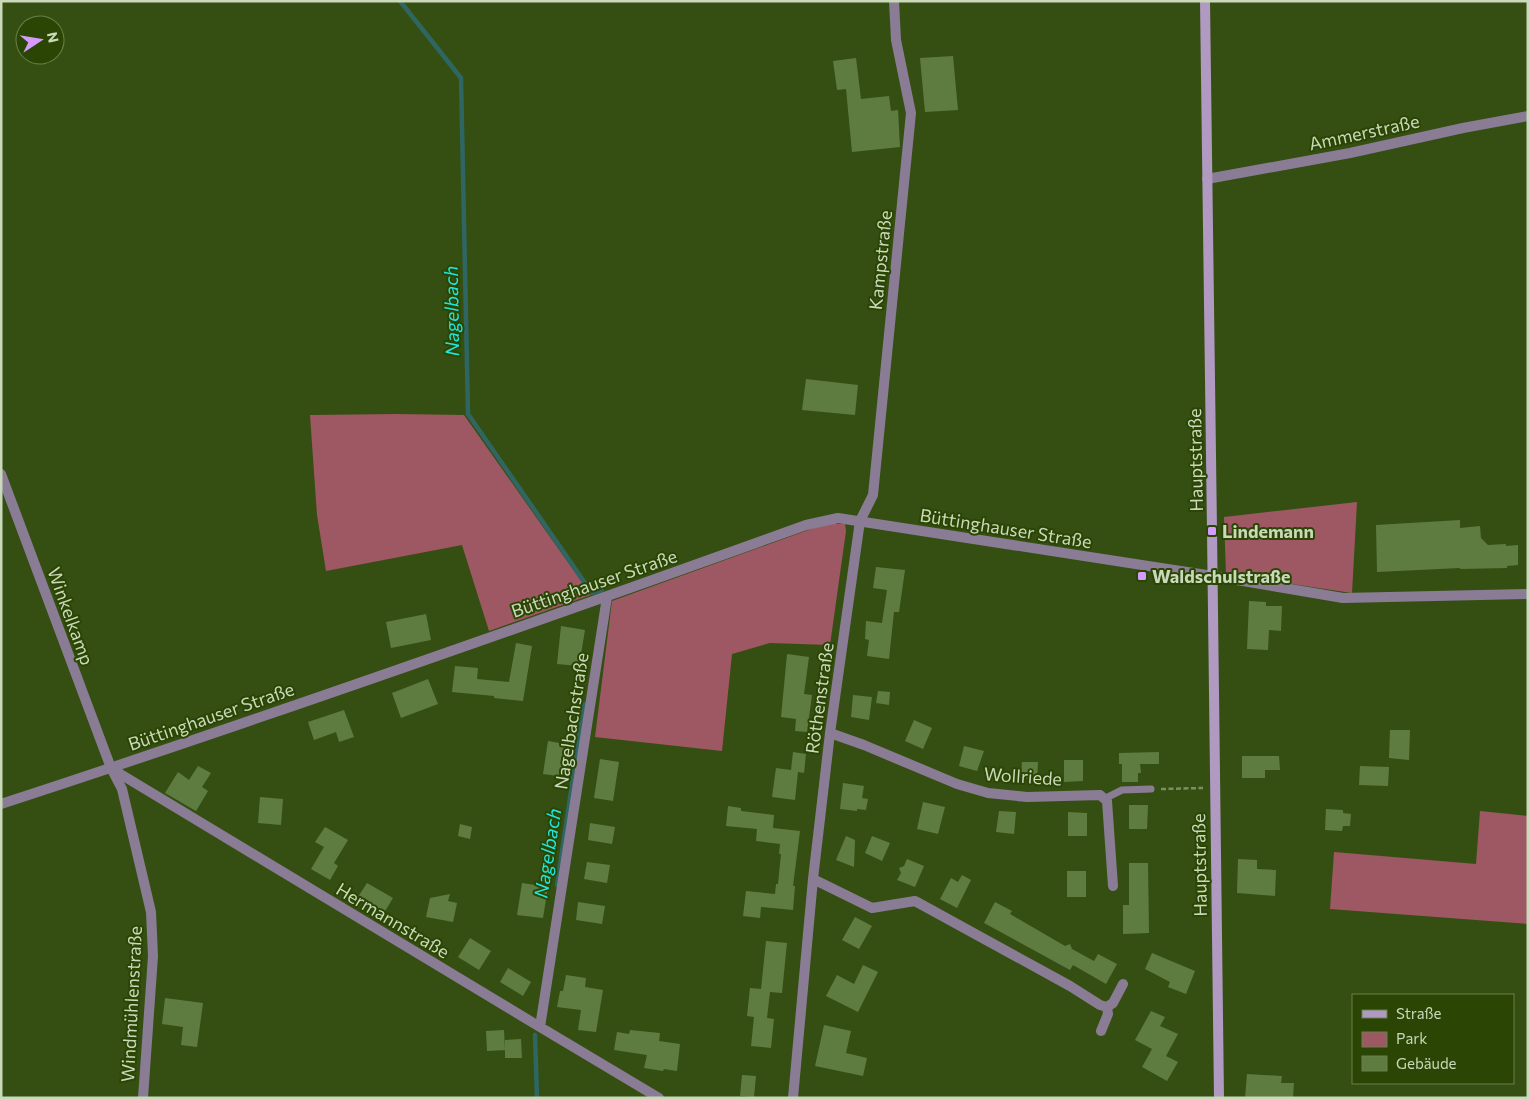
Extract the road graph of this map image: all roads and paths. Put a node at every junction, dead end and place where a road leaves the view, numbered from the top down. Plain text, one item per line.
1 (894, 1) edge
2 (1205, 1) edge
3 (1528, 116) edge
4 (1207, 179) junction
5 (1, 474) edge
6 (860, 521) junction
7 (1213, 576) junction
8 (1528, 594) edge
9 (607, 596) junction
10 (830, 733) junction
11 (111, 768) junction
12 (1151, 789) joint
13 (1215, 789) junction
14 (1104, 798) junction
15 (1, 804) edge
16 (813, 879) junction
17 (1113, 886) dead end
18 (1123, 984) dead end
19 (1106, 1007) junction
20 (540, 1027) junction
21 (1101, 1031) dead end
22 (143, 1098) edge
23 (659, 1098) edge
24 (793, 1098) edge
25 (1218, 1098) edge

1 - 6 street, Kampstraße
2 - 4 main road, Hauptstraße
3 - 4 street, Ammerstraße
4 - 7 main road, Hauptstraße
5 - 11 street, Winkelkamp
6 - 7 street, Büttinghauser Straße
6 - 9 street, Büttinghauser Straße
6 - 10 street, Röthenstraße
7 - 8 street
7 - 13 main road, Hauptstraße
9 - 11 street, Büttinghauser Straße
9 - 20 street, Nagelbachstraße
10 - 14 street, Wollriede
10 - 16 street, Röthenstraße
11 - 15 street, Büttinghauser Straße
11 - 20 street, Hermannstraße
11 - 22 street, Windmühlenstraße
12 - 13 path
12 - 14 lane
13 - 25 main road, Hauptstraße
14 - 17 street
16 - 19 street
16 - 24 street, Röthenstraße
18 - 19 street
19 - 21 street
20 - 23 street, Hermannstraße

